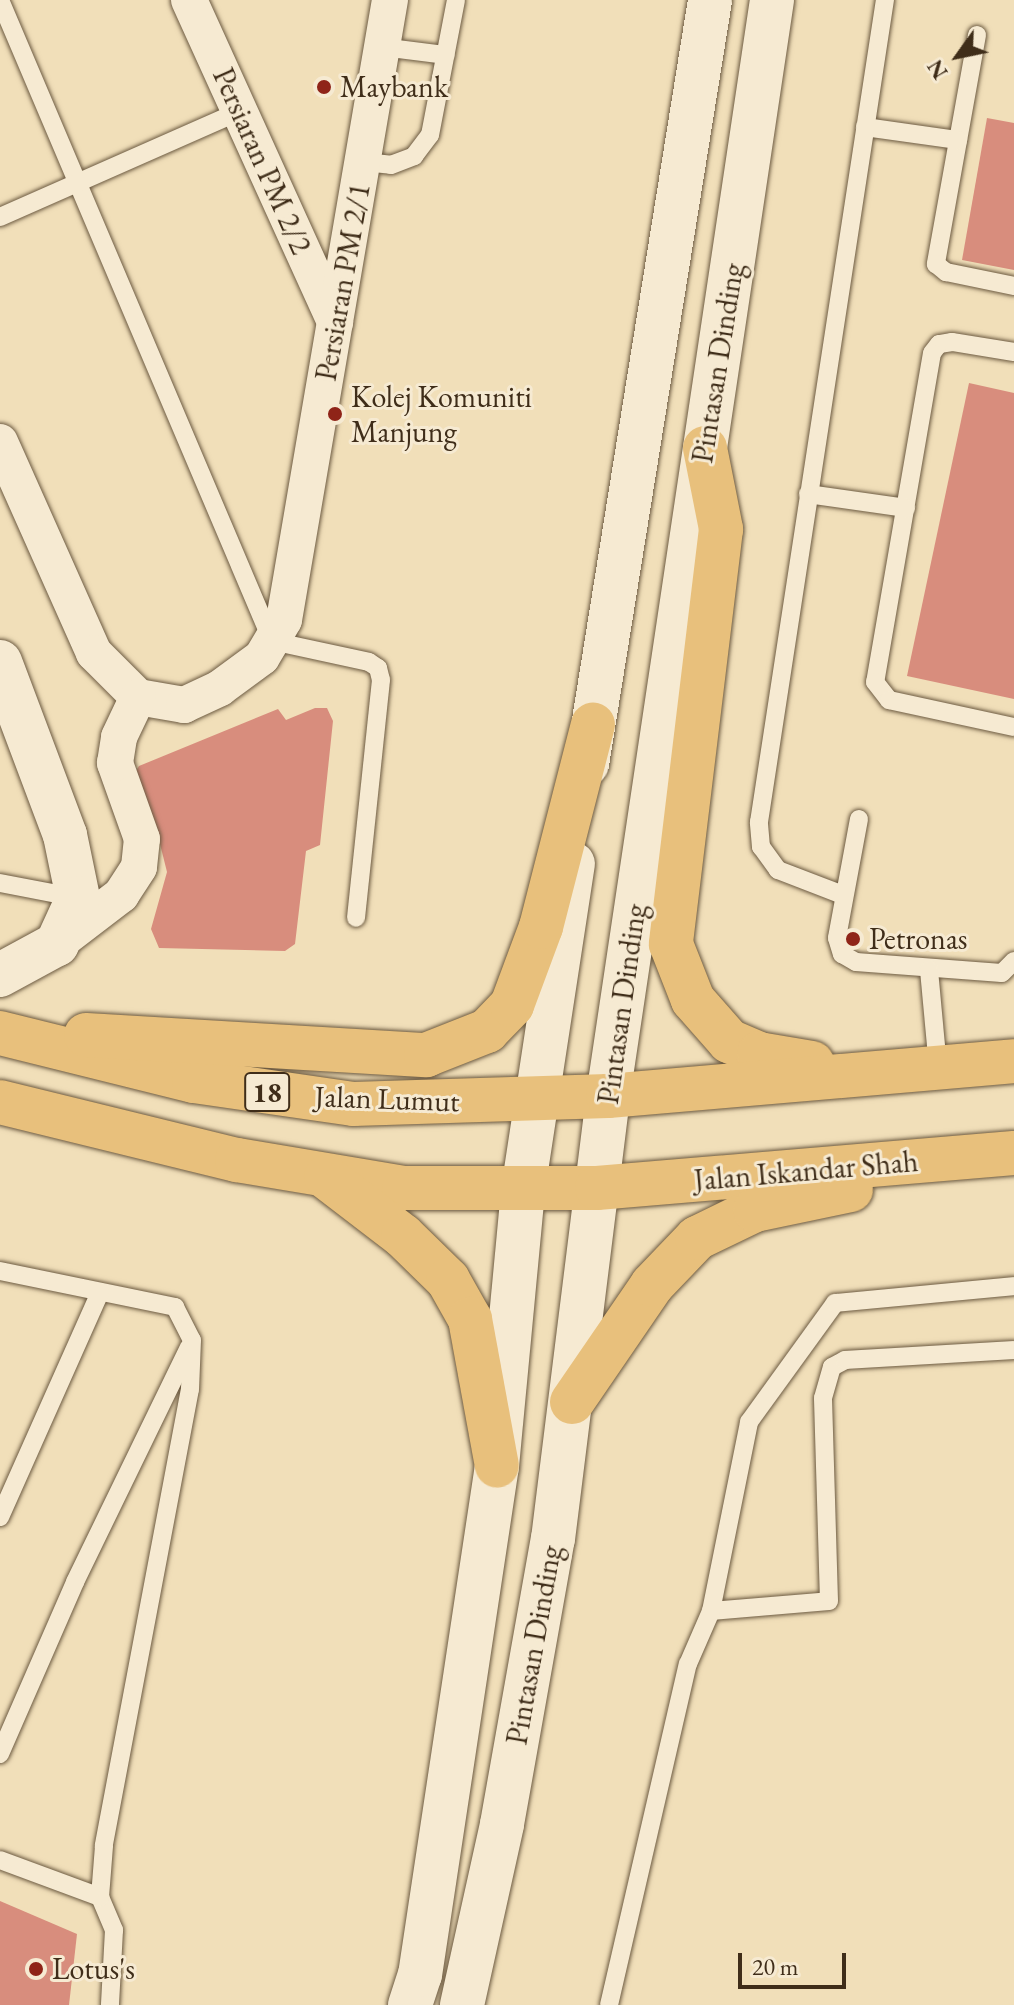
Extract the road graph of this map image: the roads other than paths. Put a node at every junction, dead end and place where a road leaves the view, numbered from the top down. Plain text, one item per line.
1 (0, 0) edge
2 (189, 0) edge
3 (390, 0) edge
4 (456, 0) edge
5 (710, 0) edge
6 (772, 0) edge
7 (885, 0) edge
8 (977, 35) dead end
9 (382, 47) junction
10 (445, 55) junction
11 (240, 111) junction
12 (865, 127) junction
13 (958, 140) junction
14 (364, 162) junction
15 (77, 181) junction
16 (0, 217) edge
17 (1014, 286) edge
18 (335, 322) junction
19 (1014, 352) edge
20 (0, 442) edge
21 (705, 448) junction
22 (808, 494) junction
23 (906, 508) junction
24 (272, 641) junction
25 (0, 662) edge
26 (138, 697) junction
27 (593, 725) junction
28 (1014, 727) edge
29 (859, 819) dead end
30 (0, 883) edge
31 (843, 895) junction
32 (78, 898) junction
33 (356, 918) dead end
34 (57, 944) junction
35 (1014, 961) edge
36 (929, 970) junction
37 (0, 975) edge
38 (0, 1032) edge
39 (1014, 1061) edge
40 (938, 1067) junction
41 (873, 1073) junction
42 (608, 1096) junction
43 (540, 1099) junction
44 (0, 1102) edge
45 (1014, 1154) edge
46 (318, 1171) junction
47 (597, 1188) junction
48 (523, 1190) junction
49 (2, 1275) edge
50 (1014, 1286) edge
51 (100, 1292) junction
52 (192, 1340) junction
53 (1014, 1350) edge
54 (572, 1402) junction
55 (497, 1466) junction
56 (0, 1517) edge
57 (711, 1611) junction
58 (0, 1754) edge
59 (0, 1860) edge
60 (100, 1897) junction
61 (110, 2005) edge
62 (410, 2005) edge
63 (462, 2005) edge
64 (609, 2005) edge

1 - 15 lane
2 - 11 street, Persiaran PM 2/2
3 - 9 street, Persiaran PM 2/1
4 - 10 lane
5 - 27 main road, Pintasan Dinding
6 - 21 main road, Pintasan Dinding
7 - 12 lane
8 - 13 lane
9 - 10 lane
9 - 14 street, Persiaran PM 2/1
10 - 14 lane
11 - 15 lane
11 - 18 street, Persiaran PM 2/2
12 - 13 lane
12 - 22 lane
13 - 17 lane
14 - 18 street, Persiaran PM 2/1
15 - 16 lane
15 - 24 lane
18 - 24 street, Persiaran PM 2/1
19 - 23 lane
20 - 26 street
21 - 41 main road
21 - 42 main road, Pintasan Dinding
22 - 23 lane
22 - 31 lane
23 - 28 lane
24 - 26 street, Persiaran PM 2/1
24 - 33 lane
25 - 32 main road
26 - 34 street
27 - 38 main road
27 - 43 main road, Pintasan Dinding
29 - 31 lane
30 - 32 lane
31 - 36 lane
32 - 34 main road
34 - 37 main road
35 - 36 lane
36 - 40 lane
38 - 43 main road, Jalan Lumut / 18
39 - 40 main road, 18
40 - 41 main road, 18
41 - 42 main road, 18
42 - 43 main road, 18
42 - 47 main road, Pintasan Dinding
43 - 48 main road, Pintasan Dinding
44 - 46 main road, 18
45 - 47 main road, Jalan Iskandar Shah / 18
45 - 54 main road
46 - 48 main road, 18
46 - 55 main road
47 - 48 main road, 18
47 - 54 main road, Pintasan Dinding
48 - 55 main road, Pintasan Dinding
49 - 51 lane
50 - 57 lane
51 - 52 lane
51 - 56 lane
52 - 58 lane
52 - 60 lane
53 - 57 lane
54 - 63 main road, Pintasan Dinding
55 - 62 main road, Pintasan Dinding
57 - 64 lane
59 - 60 lane
60 - 61 lane

